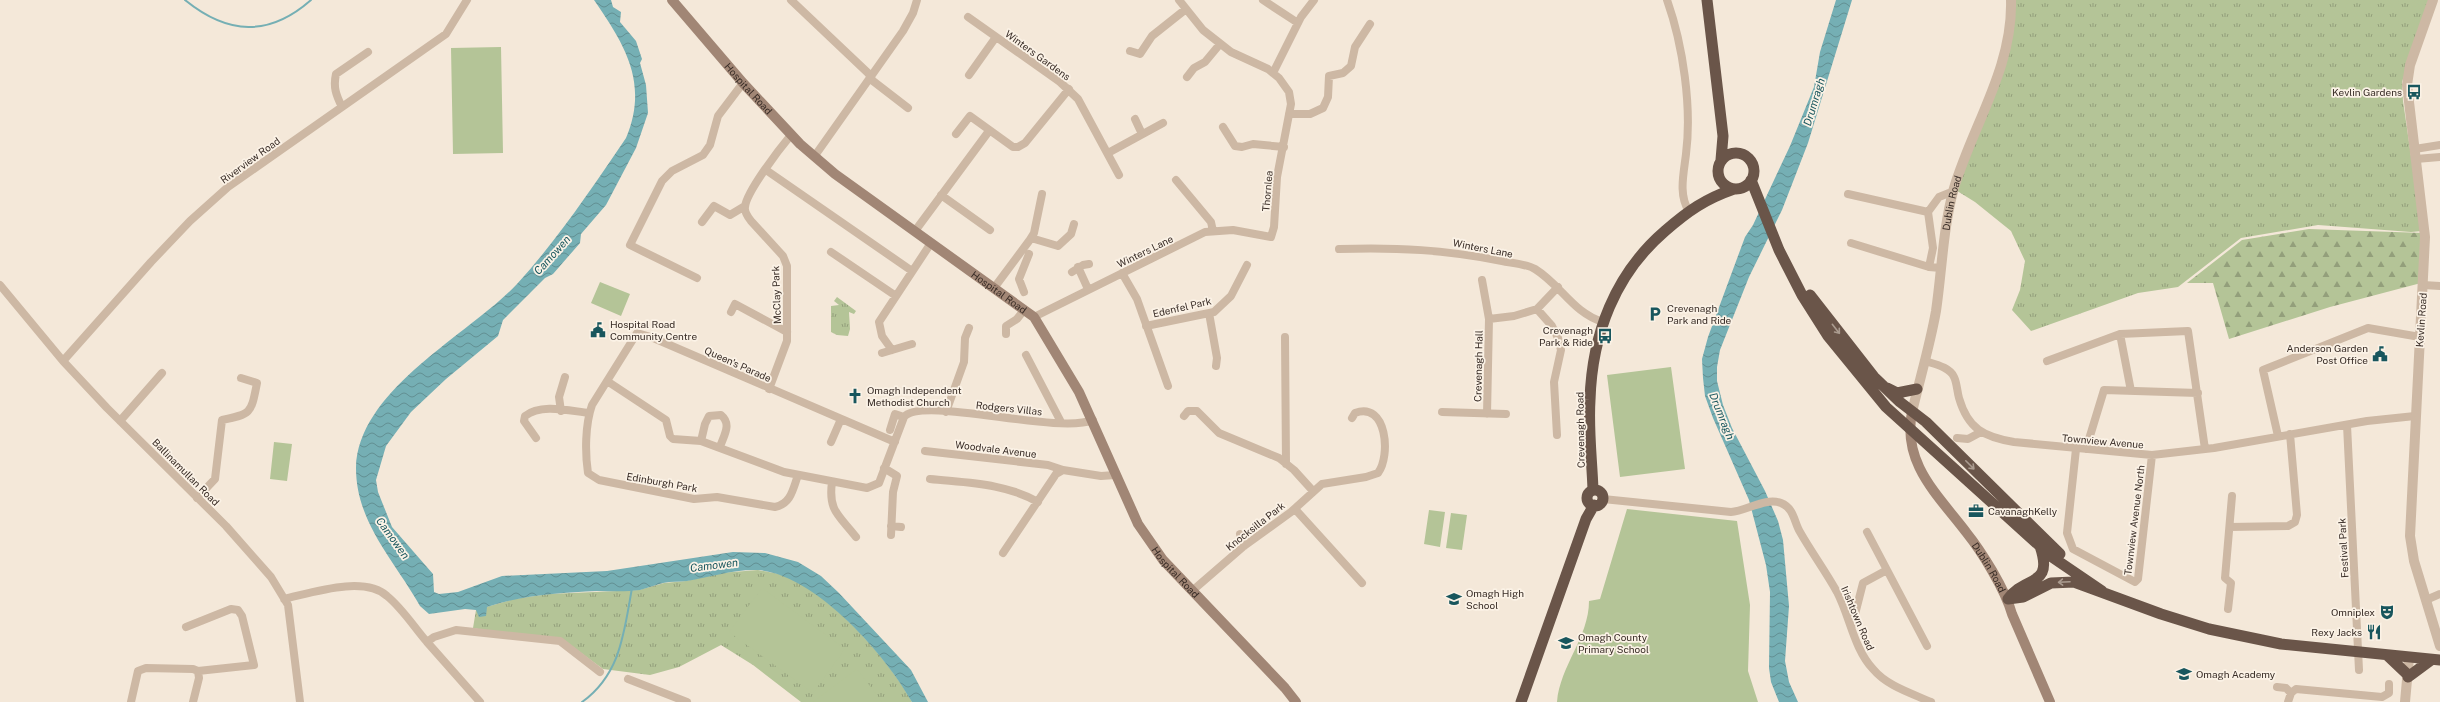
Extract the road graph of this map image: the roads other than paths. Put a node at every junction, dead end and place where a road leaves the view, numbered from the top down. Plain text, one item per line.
1 (467, 0) edge
2 (672, 0) edge
3 (791, 0) edge
4 (917, 0) edge
5 (1179, 0) edge
6 (1263, 0) edge
7 (1314, 0) edge
8 (1667, 0) edge
9 (1707, 0) edge
10 (2011, 0) edge
11 (2433, 0) edge
12 (1186, 9) junction
13 (968, 16) dead end
14 (1298, 23) junction
15 (1370, 24) dead end
16 (996, 37) junction
17 (1220, 44) junction
18 (1130, 51) dead end
19 (368, 52) dead end
20 (1273, 73) junction
21 (969, 75) dead end
22 (870, 76) junction
23 (1187, 77) dead end
24 (743, 83) junction
25 (1068, 89) junction
26 (342, 107) junction
27 (908, 108) dead end
28 (1289, 114) junction
29 (1135, 119) dead end
30 (1163, 123) dead end
31 (1223, 126) dead end
32 (989, 131) junction
33 (956, 134) dead end
34 (1142, 134) junction
35 (792, 135) junction
36 (1723, 136) junction
37 (2440, 145) edge
38 (1284, 147) junction
39 (1108, 153) junction
40 (1736, 153) junction
41 (2416, 154) junction
42 (814, 157) junction
43 (2440, 157) edge
44 (1721, 160) junction
45 (766, 170) junction
46 (1119, 175) dead end
47 (1719, 177) junction
48 (1176, 180) dead end
49 (1743, 185) junction
50 (1954, 191) junction
51 (1042, 194) dead end
52 (1848, 194) dead end
53 (941, 195) junction
54 (1709, 197) junction
55 (745, 206) junction
56 (1689, 210) junction
57 (1928, 212) junction
58 (702, 222) dead end
59 (1074, 224) dead end
60 (990, 230) dead end
61 (915, 231) junction
62 (1213, 231) junction
63 (1272, 236) joint
64 (1031, 238) junction
65 (931, 243) junction
66 (1851, 243) dead end
67 (1339, 249) dead end
68 (831, 252) dead end
69 (1030, 254) dead end
70 (1089, 264) dead end
71 (1786, 264) junction
72 (1010, 265) junction
73 (1247, 265) dead end
74 (1929, 267) junction
75 (1941, 268) junction
76 (1022, 270) junction
77 (912, 271) junction
78 (1122, 273) junction
79 (697, 278) dead end
80 (1482, 280) dead end
81 (0, 285) edge
82 (2423, 285) junction
83 (1558, 286) junction
84 (2440, 286) edge
85 (994, 288) junction
86 (1088, 289) junction
87 (1024, 292) dead end
88 (896, 296) junction
89 (1537, 309) junction
90 (1024, 310) junction
91 (731, 312) dead end
92 (1209, 313) junction
93 (1034, 316) junction
94 (1489, 319) junction
95 (1603, 322) junction
96 (1146, 326) junction
97 (969, 328) dead end
98 (787, 332) junction
99 (1006, 334) dead end
100 (2120, 334) junction
101 (1285, 337) dead end
102 (2420, 337) junction
103 (912, 344) dead end
104 (892, 350) junction
105 (882, 353) dead end
106 (1026, 355) dead end
107 (2047, 360) dead end
108 (63, 361) junction
109 (1925, 361) junction
110 (1216, 366) dead end
111 (162, 374) dead end
112 (565, 377) dead end
113 (241, 378) dead end
114 (607, 381) junction
115 (1168, 386) dead end
116 (1882, 386) junction
117 (770, 389) junction
118 (1917, 389) junction
119 (2130, 391) junction
120 (2198, 393) junction
121 (561, 411) junction
122 (946, 412) junction
123 (1442, 412) dead end
124 (589, 413) junction
125 (1487, 414) junction
126 (1506, 414) dead end
127 (1911, 415) junction
128 (1184, 416) dead end
129 (2415, 416) junction
130 (904, 417) junction
131 (1352, 418) dead end
132 (841, 419) junction
133 (1093, 420) junction
134 (120, 421) junction
135 (1060, 422) junction
136 (2347, 425) junction
137 (890, 430) dead end
138 (1981, 432) junction
139 (2290, 434) junction
140 (1557, 435) dead end
141 (2278, 436) junction
142 (536, 438) dead end
143 (1957, 438) dead end
144 (701, 441) junction
145 (831, 442) dead end
146 (895, 442) junction
147 (720, 448) junction
148 (2076, 449) junction
149 (2086, 449) junction
150 (2205, 449) junction
151 (926, 451) dead end
152 (2152, 455) junction
153 (1286, 464) junction
154 (884, 468) junction
155 (1063, 470) junction
156 (798, 475) junction
157 (1115, 475) junction
158 (930, 478) dead end
159 (832, 482) junction
160 (1593, 490) junction
161 (1313, 491) junction
162 (2232, 496) dead end
163 (197, 498) junction
164 (1603, 498) junction
165 (1038, 502) junction
166 (1594, 506) junction
167 (1294, 509) junction
168 (902, 527) dead end
169 (2230, 528) junction
170 (1867, 532) dead end
171 (1240, 534) dead end
172 (856, 537) dead end
173 (2040, 545) junction
174 (1244, 546) junction
175 (1003, 553) dead end
176 (1887, 570) junction
177 (2076, 574) junction
178 (1362, 582) dead end
179 (2102, 591) junction
180 (1192, 592) junction
181 (2440, 594) edge
182 (284, 599) junction
183 (2008, 599) junction
184 (2426, 600) junction
185 (2228, 609) dead end
186 (1852, 626) junction
187 (186, 627) dead end
188 (431, 640) junction
189 (2440, 643) edge
190 (1927, 646) dead end
191 (2388, 656) junction
192 (2409, 658) junction
193 (2429, 661) edge
194 (2359, 670) dead end
195 (198, 672) junction
196 (600, 672) dead end
197 (2408, 676) junction
198 (628, 679) dead end
199 (2390, 684) dead end
200 (2276, 687) dead end
201 (2291, 693) junction
202 (131, 702) edge
203 (193, 702) edge
204 (300, 702) edge
205 (480, 702) edge
206 (687, 702) edge
207 (1296, 702) edge
208 (1521, 702) edge
209 (1931, 702) edge
210 (2050, 702) edge
211 (2288, 702) edge
212 (2405, 702) edge

1 - 26 street, Riverview Road
2 - 24 main road, Hospital Road
3 - 22 street
4 - 22 street
5 - 12 street, Thornlea
6 - 14 street
7 - 14 street
8 - 56 street
9 - 36 highway
10 - 50 street, Dublin Road
11 - 41 street, Kevlin Road
12 - 17 street, Thornlea
12 - 18 street
13 - 16 street, Winters Gardens
14 - 20 street
15 - 28 street
16 - 21 street, Winters Gardens
16 - 25 street, Winters Gardens
17 - 20 street, Thornlea
17 - 23 street
19 - 26 street
20 - 28 street, Thornlea
22 - 27 street
22 - 42 street
24 - 35 main road, Hospital Road
24 - 79 street
25 - 32 street, Winters Gardens
25 - 39 street, Winters Gardens
26 - 108 street, Riverview Road
28 - 38 street, Thornlea
29 - 34 street
30 - 34 street
31 - 38 street
32 - 33 street
32 - 53 street
34 - 39 street
35 - 42 main road, Hospital Road
35 - 45 street
36 - 40 highway
36 - 44 highway
37 - 41 street
38 - 63 street, Thornlea
39 - 46 street, Winters Gardens
40 - 44 highway
40 - 49 highway
41 - 43 street
41 - 82 street, Kevlin Road
42 - 61 main road, Hospital Road
44 - 47 highway
45 - 55 street
45 - 77 street
47 - 49 highway
47 - 54 highway
48 - 62 street
49 - 54 highway, Crevenagh Road
49 - 71 highway
50 - 57 street
50 - 75 street, Dublin Road
51 - 64 street
52 - 57 street
53 - 60 street
53 - 61 street
54 - 56 highway, Crevenagh Road
55 - 58 street
55 - 98 street, McClay Park
56 - 95 highway, Crevenagh Road
57 - 74 street
59 - 64 street
61 - 65 main road, Hospital Road
62 - 63 street, Winters Lane
62 - 78 street, Winters Lane
64 - 72 street
65 - 77 street
65 - 85 main road, Hospital Road
66 - 74 street
67 - 83 street, Winters Lane
68 - 88 street
69 - 76 street
70 - 86 street
71 -> 116 highway
71 - 173 highway
72 - 76 street
72 - 85 street
73 - 92 street, Edenfel Park
74 - 75 street
75 - 109 street, Dublin Road
76 - 87 street
77 - 88 street
78 - 86 street, Winters Lane
78 - 96 street, Edenfel Park
80 - 94 street, Crevenagh Hall
81 - 108 street, Ballinamullan Road
82 - 84 street
82 - 102 street, Kevlin Road
83 - 89 street
83 - 95 street, Winters Lane
85 - 90 main road, Hospital Road
86 - 93 street, Winters Lane
88 - 104 street
89 - 94 street, Crevenagh Hall
89 - 140 street
90 - 93 main road, Hospital Road
90 - 99 street
91 - 98 street
92 - 96 street, Edenfel Park
92 - 110 street
93 - 133 main road, Hospital Road
94 - 125 street, Crevenagh Hall
95 - 160 highway, Crevenagh Road
96 - 115 street, Edenfel Park
97 - 122 street
98 - 117 street, McClay Park
100 - 107 street
100 - 119 street
100 - 120 street
101 - 153 street
102 - 129 street, Kevlin Road
102 - 141 street
103 - 104 street
104 - 105 street
106 - 135 street
108 - 134 street, Ballinamullan Road
109 - 118 street, Dublin Road
109 - 138 street, Townview Avenue
111 - 134 street
112 - 121 street
113 - 163 street
114 - 117 street, Queen's Parade
114 - 124 street, Queen's Parade
114 - 144 street
116 - 118 highway
116 - 127 highway
117 - 132 street, Queen's Parade
118 - 127 street, Dublin Road
119 - 120 street
119 - 149 street
120 - 150 street
121 - 124 street
121 - 142 street
122 - 130 street, Rodgers Villas
122 - 135 street, Rodgers Villas
123 - 125 street, Crevenagh Hall
124 - 156 street, Edinburgh Park
125 - 126 street, Crevenagh Hall
127 -> 177 highway
127 - 183 main road, Dublin Road
128 - 153 street
129 - 136 street, Townview Avenue
129 - 184 street, Kevlin Road
130 - 137 street, Rodgers Villas
130 - 146 street
131 - 161 street, Knocksilla Park
132 - 145 street
132 - 146 street, Queen's Parade
133 - 135 street, Rodgers Villas
133 - 157 main road, Hospital Road
134 - 163 street, Ballinamullan Road
136 - 139 street, Townview Avenue
136 - 194 street, Festival Park
138 - 143 street
138 - 148 street, Townview Avenue
139 - 141 street, Townview Avenue
139 - 169 street
141 - 150 street, Townview Avenue
144 - 147 street
144 - 147 street
146 - 154 street
147 - 156 street
148 - 149 street, Townview Avenue
148 - 152 street, Townview Avenue North
149 - 152 street, Townview Avenue
150 - 152 street, Townview Avenue
151 - 155 street, Woodvale Avenue
153 - 161 street
154 - 159 street
154 - 168 street
155 - 157 street, Woodvale Avenue
155 - 165 street
156 - 159 street
157 - 180 main road, Hospital Road
158 - 165 street
159 - 172 street
160 - 164 highway
160 - 166 highway
161 - 167 street, Knocksilla Park
162 - 169 street
163 - 182 street, Ballinamullan Road
164 - 166 highway
164 - 186 street, Irishtown Road
165 - 175 street
166 - 208 highway
167 - 174 street, Knocksilla Park
167 - 178 street, Knocksilla Park
169 - 185 street
170 - 176 street
171 - 174 street
173 - 177 highway
173 - 183 highway
174 - 180 street, Knocksilla Park
176 - 186 street
176 - 190 street
177 - 179 highway
179 -> 183 highway
179 - 191 highway
180 - 207 main road, Hospital Road
181 - 184 street
182 - 188 street
182 - 204 street, Ballinamullan Road
183 - 210 main road, Dublin Road
184 - 189 street, Kevlin Road
186 - 209 street, Irishtown Road
187 - 195 street
188 - 196 street
188 - 205 street
191 - 192 highway
191 - 197 highway
192 - 193 highway
192 - 197 street
193 - 197 highway
195 - 202 street
195 - 203 street
197 - 212 street
198 - 206 street
199 - 201 street
200 - 201 street
201 - 211 street

